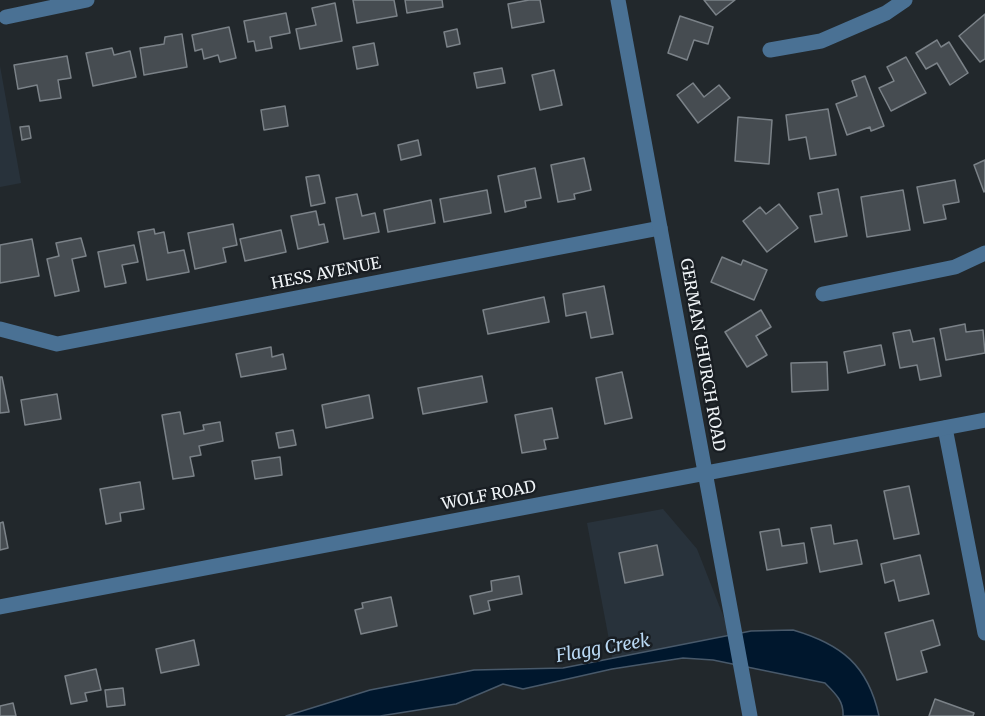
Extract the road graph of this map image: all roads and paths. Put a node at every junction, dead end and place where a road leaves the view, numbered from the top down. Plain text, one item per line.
1 (87, 0) edge
2 (618, 0) edge
3 (905, 0) edge
4 (6, 17) dead end
5 (770, 50) dead end
6 (660, 228) junction
7 (985, 253) edge
8 (823, 294) dead end
9 (0, 329) edge
10 (985, 420) edge
11 (945, 428) junction
12 (705, 473) junction
13 (0, 608) edge
14 (985, 633) edge
15 (750, 716) edge

1 - 4 street
2 - 6 street, GERMAN CHURCH ROAD
3 - 5 street
6 - 9 street, HESS AVENUE
6 - 12 street, GERMAN CHURCH ROAD
7 - 8 street
10 - 11 street, WOLF ROAD
11 - 12 street, WOLF ROAD
11 - 14 street
12 - 13 street, WOLF ROAD
12 - 15 street, GERMAN CHURCH ROAD

